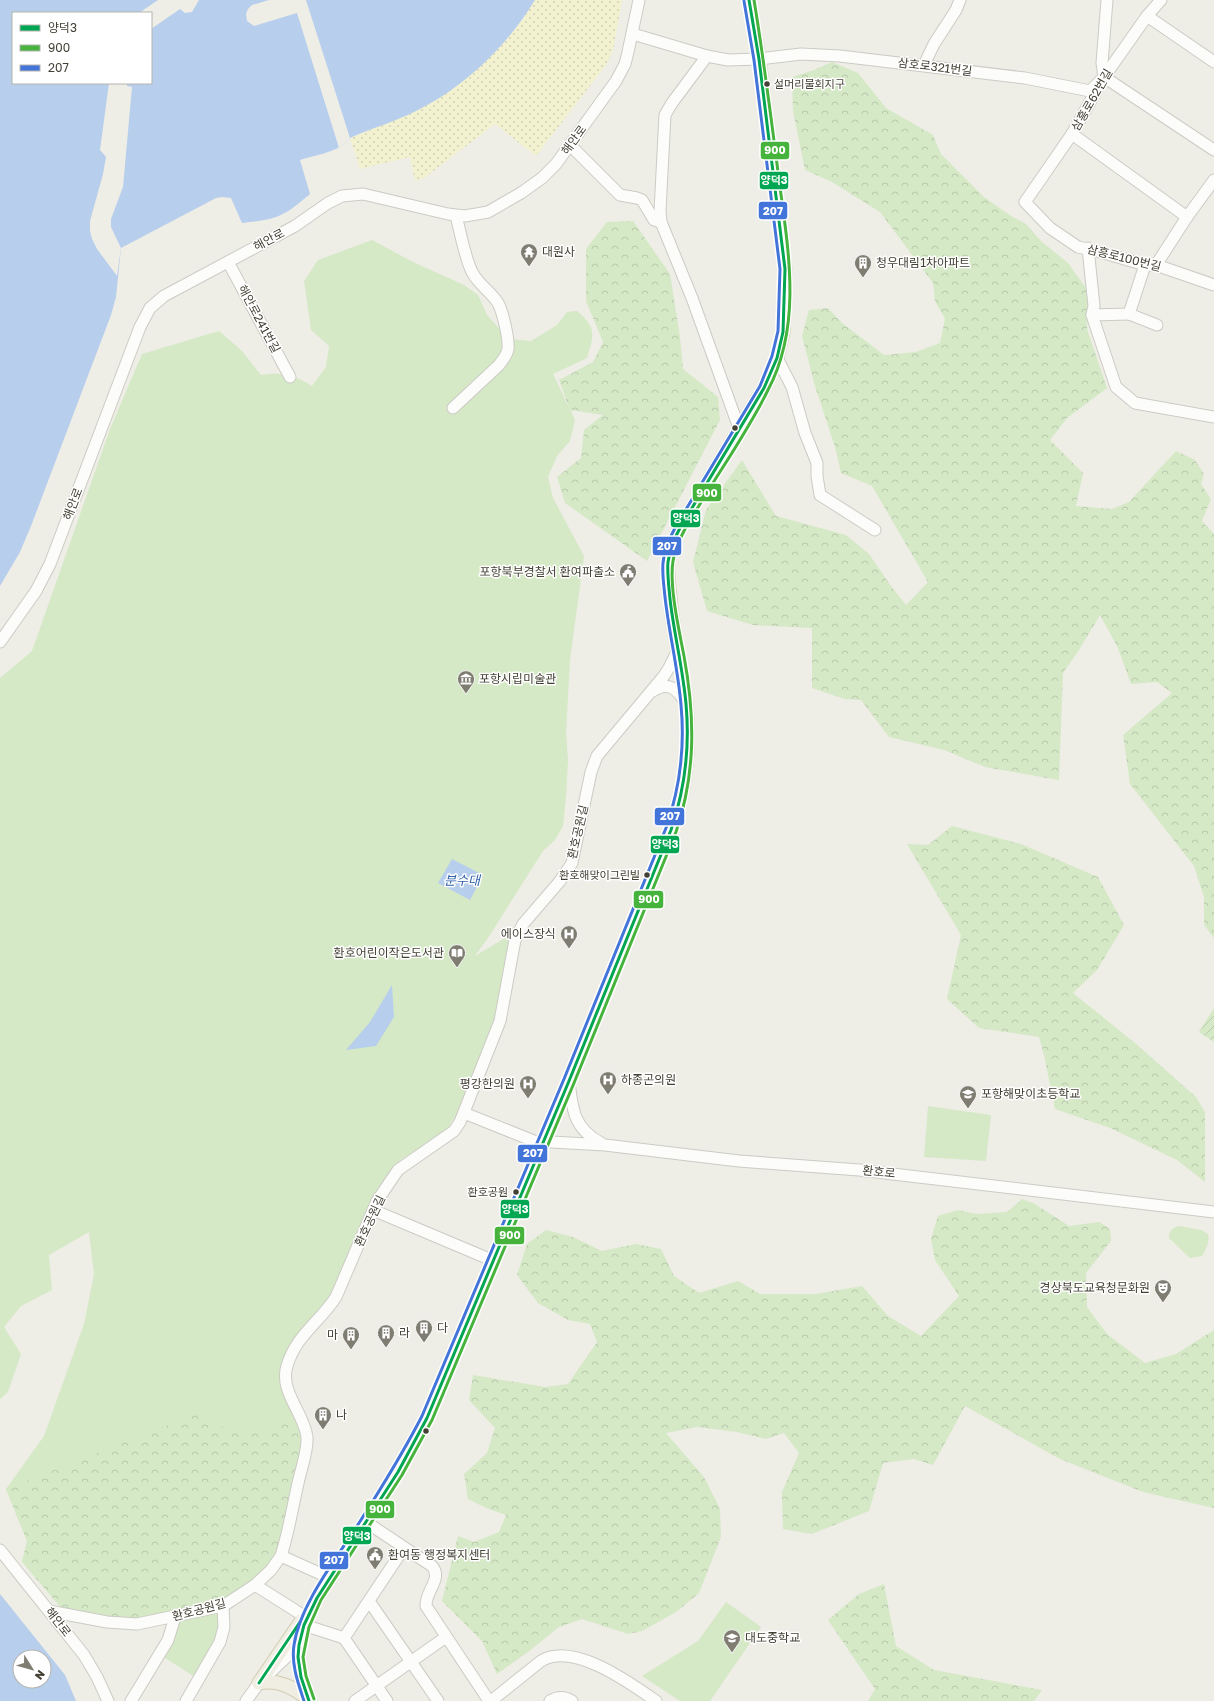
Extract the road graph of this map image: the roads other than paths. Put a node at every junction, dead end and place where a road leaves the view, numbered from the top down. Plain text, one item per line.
1 (639, 0) edge
2 (749, 0) edge
3 (960, 0) edge
4 (1107, 0) edge
5 (1161, 0) edge
6 (1147, 16) junction
7 (633, 34) junction
8 (707, 56) junction
9 (759, 59) junction
10 (1214, 62) edge
11 (924, 65) junction
12 (1104, 76) junction
13 (1072, 134) junction
14 (570, 145) junction
15 (1214, 150) edge
16 (1214, 180) edge
17 (1025, 202) joint
18 (456, 216) junction
19 (1187, 217) junction
20 (661, 222) junction
21 (1088, 248) junction
22 (228, 262) junction
23 (1150, 265) junction
24 (1214, 285) edge
25 (1129, 314) junction
26 (1092, 315) junction
27 (1157, 325) dead end
28 (777, 358) junction
29 (290, 377) dead end
30 (453, 408) dead end
31 (1214, 417) edge
32 (739, 428) junction
33 (875, 530) dead end
34 (0, 642) edge
35 (678, 650) junction
36 (652, 691) junction
37 (686, 704) junction
38 (569, 1081) junction
39 (464, 1113) junction
40 (543, 1142) junction
41 (605, 1145) junction
42 (373, 1210) junction
43 (1214, 1212) edge
44 (494, 1261) junction
45 (366, 1522) junction
46 (404, 1548) junction
47 (0, 1550) edge
48 (281, 1556) junction
49 (330, 1578) junction
50 (255, 1585) junction
51 (369, 1601) junction
52 (223, 1606) junction
53 (49, 1611) junction
54 (175, 1616) junction
55 (304, 1621) junction
56 (446, 1637) junction
57 (344, 1638) junction
58 (299, 1645) junction
59 (410, 1661) junction
60 (259, 1683) junction
61 (376, 1686) junction
62 (308, 1700) edge
63 (108, 1701) edge
64 (131, 1701) edge
65 (186, 1701) edge
66 (246, 1701) edge
67 (355, 1701) edge
68 (387, 1701) edge
69 (438, 1701) edge
70 (490, 1701) edge
71 (550, 1701) edge
72 (572, 1701) edge
73 (656, 1701) edge

1 - 7 street, 해안로
2 - 9 main road
3 - 11 street
4 - 12 street
5 - 6 street, 삼흥로62번길
6 - 10 street
6 - 12 street, 삼흥로62번길
7 - 8 street, 삼호로321번길
7 - 14 street, 해안로
8 - 9 street, 삼호로321번길
8 - 20 street
9 - 11 street, 삼호로321번길
9 - 28 main road
11 - 12 street, 삼호로321번길
12 - 13 street, 삼흥로62번길
12 - 15 street
13 - 17 street, 삼흥로62번길
13 - 19 street
14 - 18 street, 해안로
14 - 20 street
16 - 19 street
17 - 21 street, 삼흥로100번길
18 - 22 street, 해안로
18 - 30 street
19 - 23 street
20 - 32 street
21 - 23 street, 삼흥로100번길
21 - 26 street
22 - 29 street, 해안로241번길
22 - 34 street, 해안로
23 - 24 street, 삼흥로100번길
23 - 25 street
25 - 26 street
25 - 27 street
26 - 31 street
28 - 32 main road
28 - 33 street
32 - 35 main road
35 - 36 street, 환호공원길
35 - 37 main road
36 - 37 street
36 - 39 street, 환호공원길
37 - 38 main road
38 - 40 main road
38 - 41 street
39 - 40 street, 환호로
39 - 42 street, 환호공원길
40 - 41 street, 환호로
40 - 44 main road
41 - 43 street, 환호로
42 - 44 street
42 - 48 street, 환호공원길
44 - 45 main road
45 - 46 street
45 - 49 main road
46 - 51 street
46 - 56 street
47 - 53 street, 해안로
48 - 49 street
48 - 50 street, 환호공원길
49 - 55 main road
50 - 52 street, 환호공원길
50 - 55 street
51 - 57 street
51 - 59 street
52 - 54 street, 환호공원길
52 - 65 street
53 - 54 street, 환호공원길
53 - 63 street, 해안로
54 - 64 street
55 - 57 street
55 - 58 main road
55 - 60 main road
56 - 59 street
56 - 70 street
57 - 61 street
58 - 60 street
58 - 62 main road
59 - 61 street
59 - 69 street
60 - 62 main road
60 - 66 street
61 - 67 street
61 - 68 street
70 - 73 street
71 - 72 street

